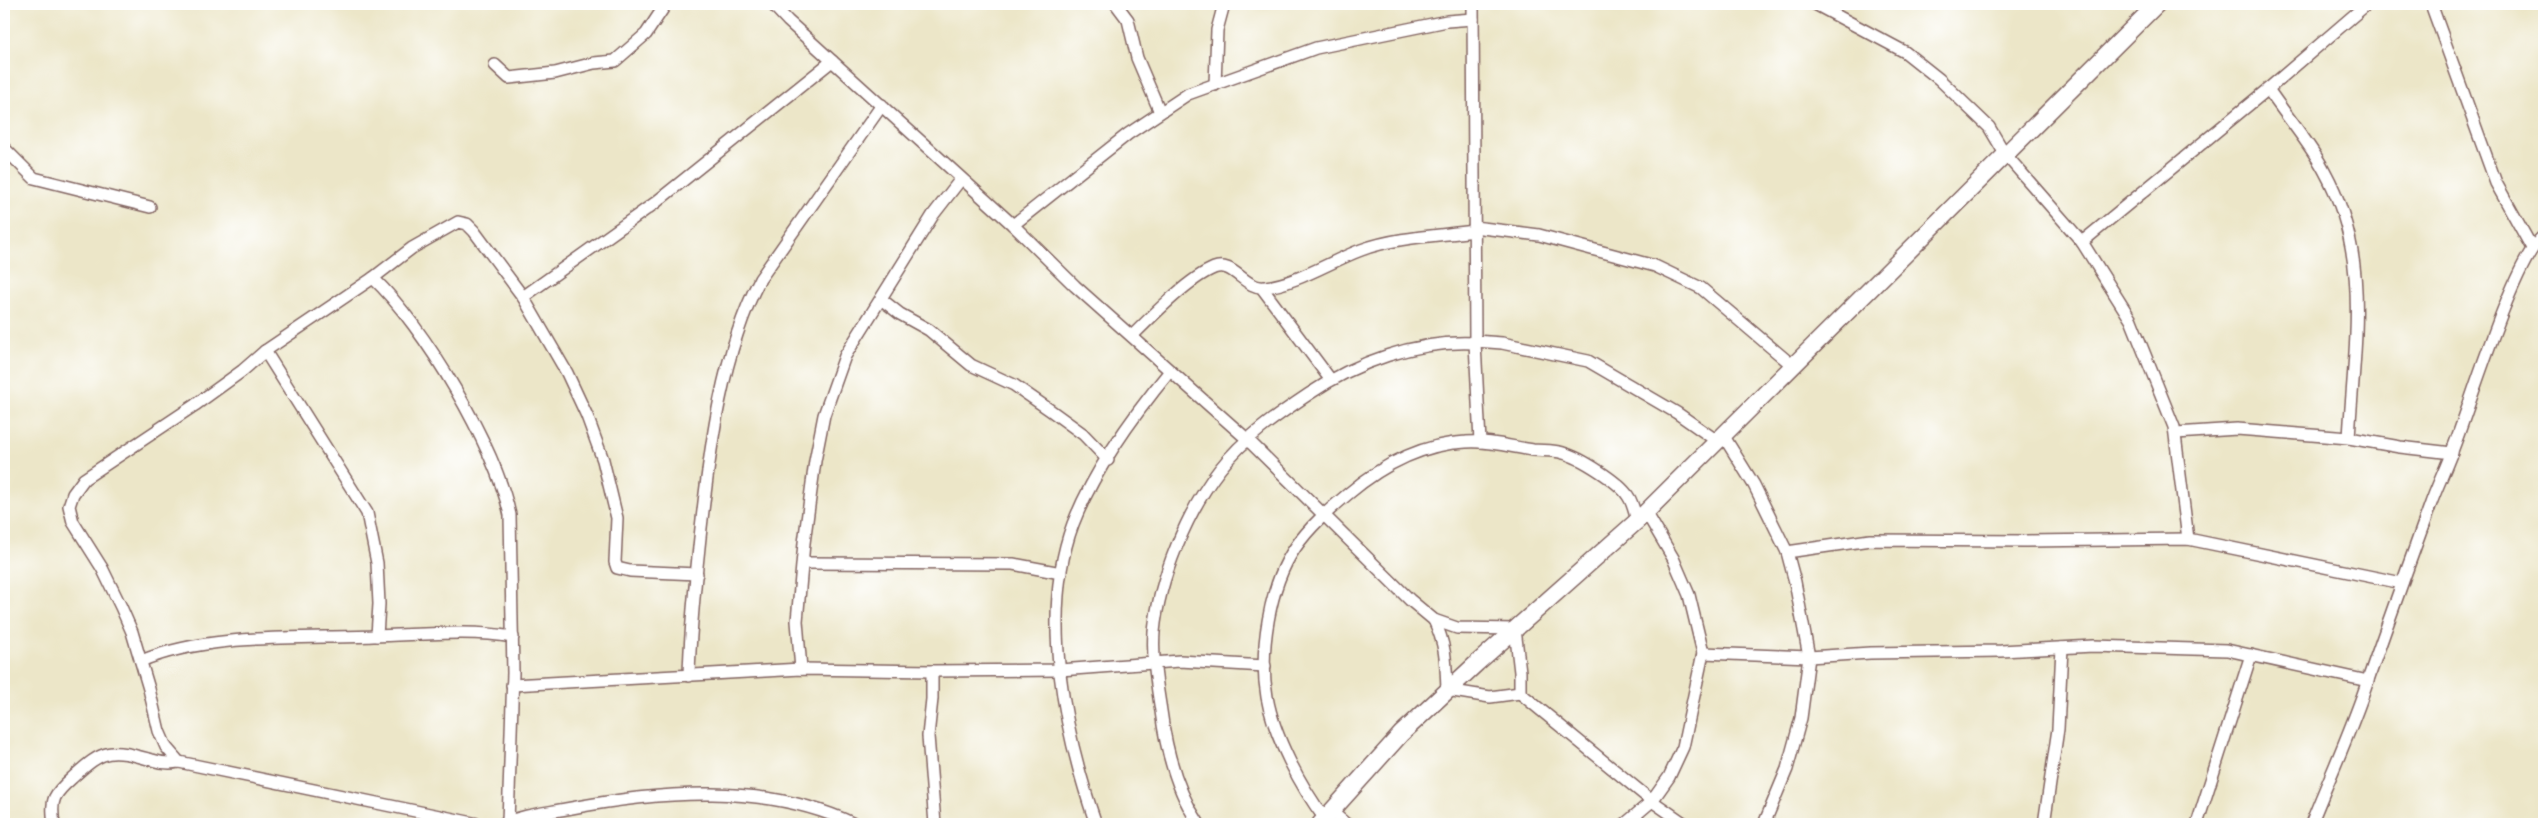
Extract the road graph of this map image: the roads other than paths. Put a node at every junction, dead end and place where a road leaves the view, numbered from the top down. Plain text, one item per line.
1 (666, 4) edge
2 (772, 4) edge
3 (785, 4) edge
4 (1116, 4) edge
5 (1224, 4) edge
6 (1472, 4) edge
7 (1815, 4) edge
8 (2157, 4) edge
9 (2367, 4) edge
10 (2431, 4) edge
11 (1473, 19) junction
12 (788, 21) junction
13 (832, 60) junction
14 (495, 65) dead end
15 (1214, 84) junction
16 (2268, 89) junction
17 (882, 105) junction
18 (1160, 112) junction
19 (4, 148) edge
20 (2005, 154) junction
21 (961, 179) junction
22 (150, 208) dead end
23 (1013, 225) junction
24 (1474, 229) junction
25 (2544, 236) edge
26 (2082, 242) junction
27 (2532, 248) junction
28 (372, 278) junction
29 (1262, 288) junction
30 (523, 297) junction
31 (881, 298) junction
32 (1132, 336) junction
33 (1475, 342) junction
34 (265, 351) junction
35 (1792, 365) junction
36 (1170, 372) junction
37 (1330, 379) junction
38 (2176, 434) junction
39 (1720, 438) junction
40 (2349, 438) junction
41 (1248, 440) junction
42 (1480, 442) junction
43 (2452, 453) junction
44 (1108, 460) junction
45 (1324, 514) junction
46 (1642, 517) junction
47 (2188, 539) junction
48 (1787, 552) junction
49 (804, 563) junction
50 (1061, 573) junction
51 (697, 574) junction
52 (2402, 583) junction
53 (1434, 620) junction
54 (1515, 629) junction
55 (377, 636) junction
56 (513, 637) junction
57 (2062, 648) junction
58 (1703, 653) junction
59 (2252, 655) junction
60 (1809, 657) junction
61 (141, 661) junction
62 (1155, 663) junction
63 (1264, 666) junction
64 (801, 669) junction
65 (1060, 670) junction
66 (932, 672) junction
67 (689, 676) junction
68 (2368, 681) junction
69 (512, 685) junction
70 (1447, 690) junction
71 (1520, 693) junction
72 (179, 762) junction
73 (1652, 801) junction
74 (1326, 819) edge
75 (506, 823) edge
76 (54, 824) edge
77 (478, 824) edge
78 (854, 824) edge
79 (935, 824) edge
80 (1096, 824) edge
81 (1199, 824) edge
82 (1346, 824) edge
83 (1625, 824) edge
84 (1685, 824) edge
85 (1764, 824) edge
86 (2044, 824) edge
87 (2197, 824) edge
88 (2311, 824) edge

1 - 14 street
2 - 12 street
3 - 12 street
4 - 18 street
5 - 15 street
6 - 11 street
7 - 20 street
8 - 20 street
9 - 16 street
10 - 27 street
11 - 15 street
11 - 24 street
12 - 13 street
13 - 17 street
13 - 30 street
15 - 18 street
16 - 26 street
16 - 40 street
17 - 21 street
17 - 51 street
18 - 23 street
19 - 22 street
20 - 26 street
20 - 35 street
21 - 23 street
21 - 31 street
23 - 32 street
24 - 29 street
24 - 33 street
24 - 35 street
25 - 27 street
26 - 38 street
27 - 43 street
28 - 30 street
28 - 34 street
28 - 56 street
29 - 32 street
29 - 37 street
30 - 51 street
31 - 44 street
31 - 49 street
32 - 36 street
33 - 37 street
33 - 39 street
33 - 42 street
34 - 55 street
34 - 61 street
35 - 39 street
36 - 41 street
36 - 44 street
37 - 41 street
38 - 40 street
38 - 47 street
39 - 46 street
39 - 48 street
40 - 43 street
41 - 45 street
41 - 62 street
42 - 45 street
42 - 46 street
43 - 52 street
44 - 50 street
45 - 53 street
45 - 63 street
46 - 54 street
46 - 58 street
47 - 48 street
47 - 52 street
48 - 60 street
49 - 50 street
49 - 64 street
50 - 65 street
51 - 67 street
52 - 68 street
53 - 54 street
53 - 70 street
54 - 70 street
54 - 71 street
55 - 56 street
55 - 61 street
56 - 69 street
57 - 59 street
57 - 60 street
57 - 86 street
58 - 60 street
58 - 73 street
59 - 68 street
59 - 87 street
60 - 85 street
61 - 72 street
62 - 63 street
62 - 65 street
62 - 81 street
63 - 74 street
64 - 66 street
64 - 67 street
65 - 66 street
65 - 80 street
66 - 79 street
67 - 69 street
68 - 88 street
69 - 75 street
70 - 71 street
70 - 74 street
71 - 73 street
72 - 76 street
72 - 77 street
73 - 83 street
73 - 84 street
74 - 82 street
75 - 78 street

